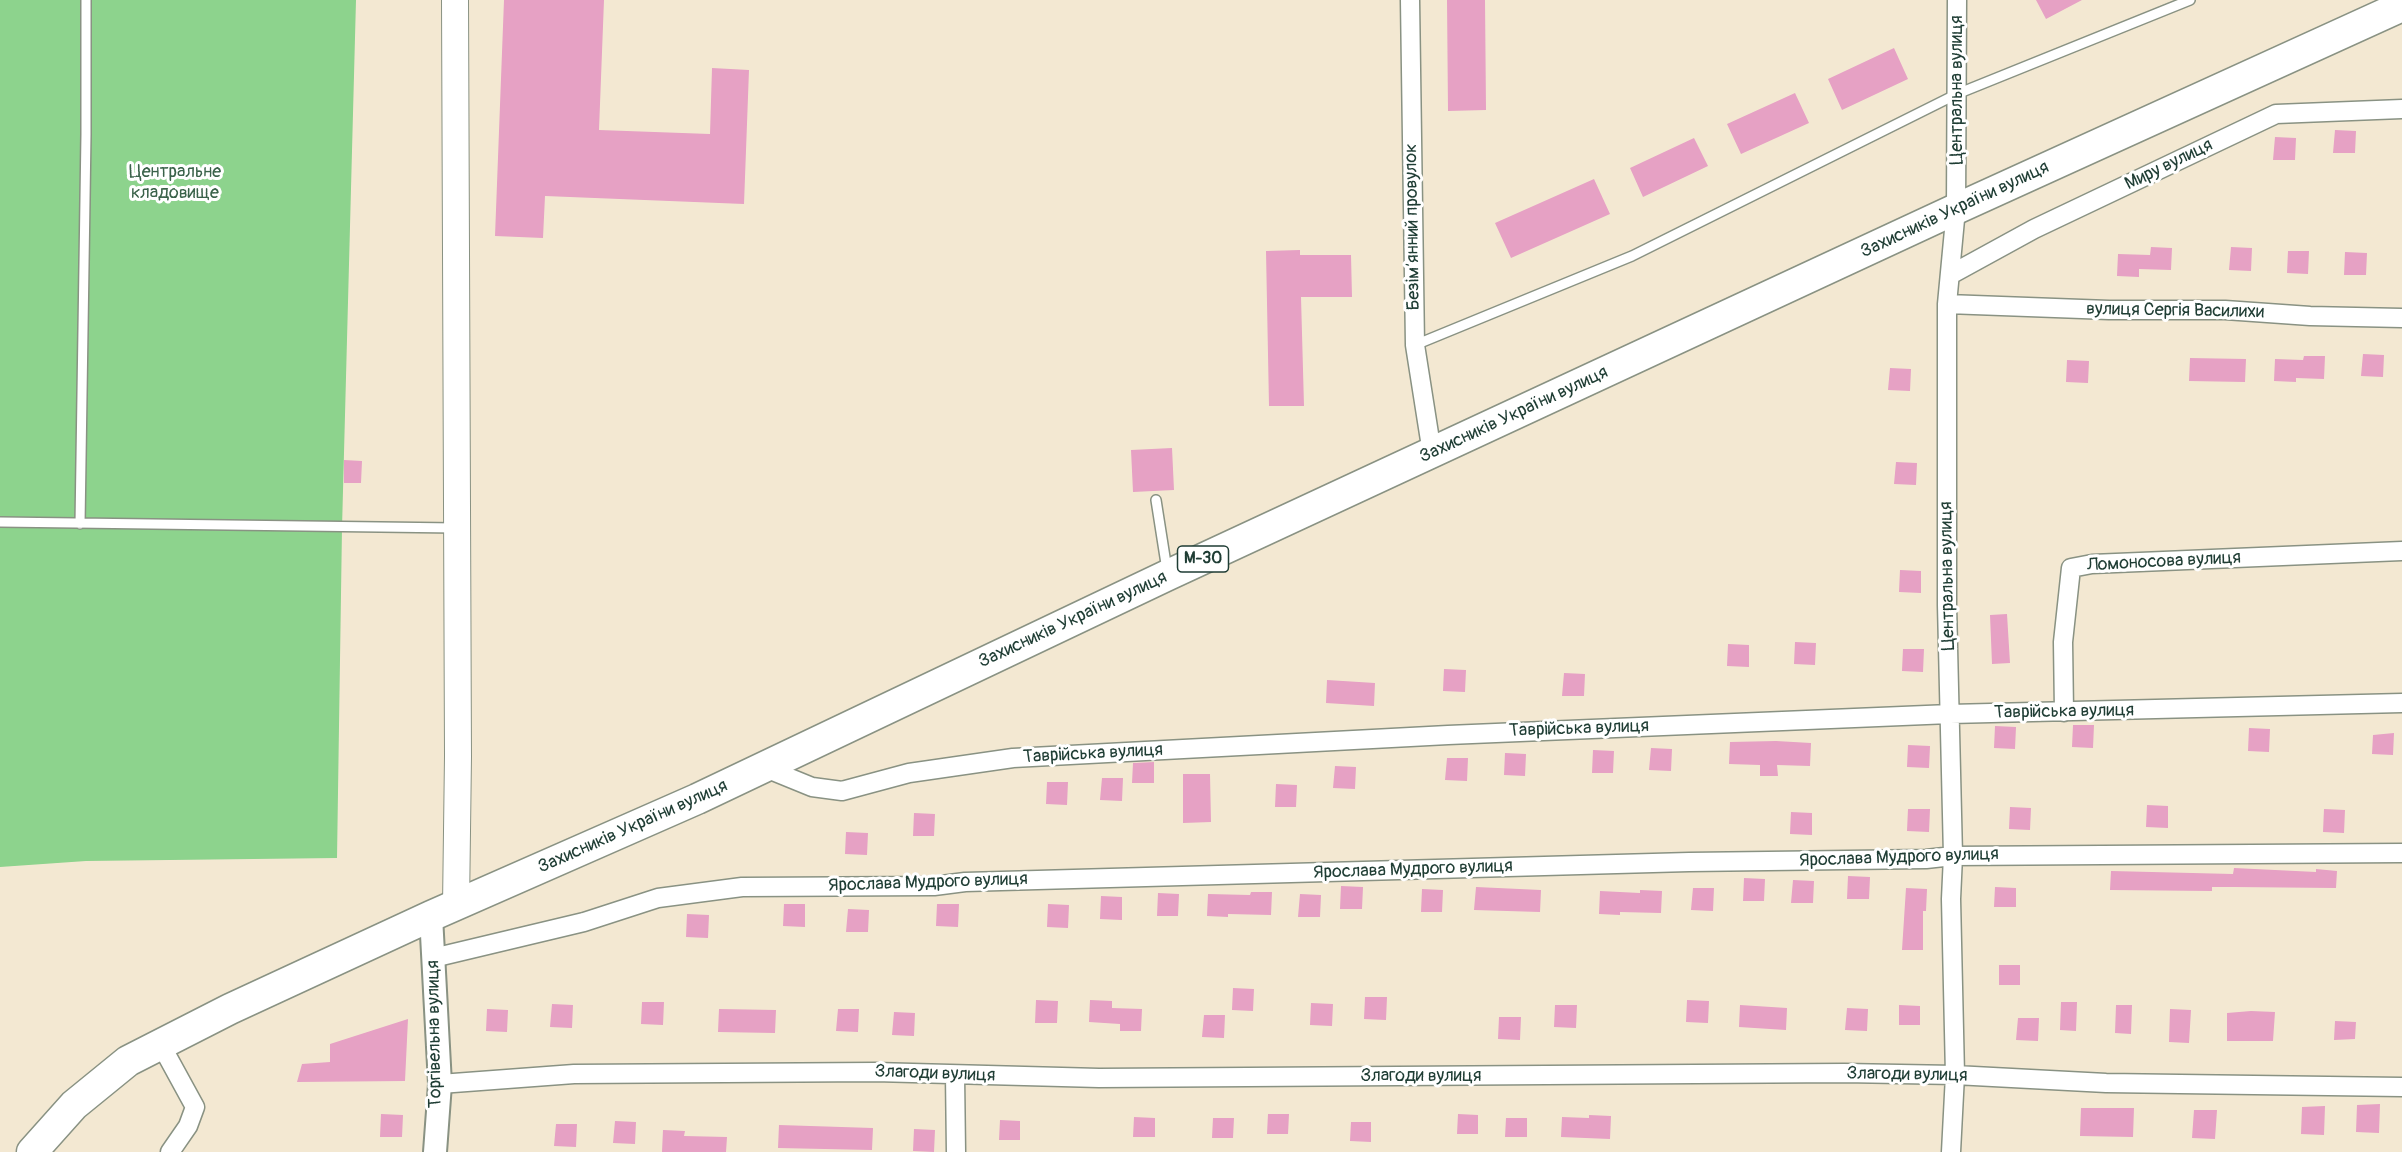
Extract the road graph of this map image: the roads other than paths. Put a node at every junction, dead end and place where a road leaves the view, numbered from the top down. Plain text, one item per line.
1 (86, 0) edge
2 (455, 0) edge
3 (1410, 0) edge
4 (1957, 0) edge
5 (2190, 0) edge
6 (2402, 6) edge
7 (1957, 94) junction
8 (2402, 109) edge
9 (1956, 209) junction
10 (1950, 275) junction
11 (1947, 304) junction
12 (2402, 318) edge
13 (1415, 345) junction
14 (1432, 453) junction
15 (1156, 500) dead end
16 (0, 522) edge
17 (80, 524) junction
18 (458, 528) junction
19 (2402, 551) edge
20 (1168, 575) junction
21 (2402, 703) edge
22 (2064, 712) junction
23 (1950, 714) junction
24 (763, 767) junction
25 (2402, 853) edge
26 (1953, 856) junction
27 (444, 911) junction
28 (433, 958) junction
29 (160, 1043) junction
30 (955, 1075) junction
31 (1955, 1075) junction
32 (440, 1084) junction
33 (2402, 1087) edge
34 (32, 1152) edge
35 (170, 1152) edge
36 (435, 1152) edge
37 (956, 1152) edge
38 (1951, 1152) edge

1 - 17 lane
2 - 18 main road
3 - 13 street, Безімʼянний провулок
4 - 7 street, Центральна вулиця
5 - 7 lane
6 - 9 highway, Захисників України вулиця / М-30
7 - 9 street, Центральна вулиця
7 - 13 lane
8 - 10 street, Миру вулиця
9 - 10 street, Центральна вулиця
9 - 14 highway, Захисників України вулиця / М-30
10 - 11 street, Центральна вулиця
11 - 12 street, вулиця Сергія Василихи
11 - 23 street, Центральна вулиця
13 - 14 street, Безімʼянний провулок
14 - 20 highway, Захисників України вулиця / М-30
15 - 20 lane
16 - 17 lane
17 - 18 lane
18 - 27 main road
19 - 22 street, Ломоносова вулиця
20 - 24 highway, Захисників України вулиця / М-30
21 - 22 street, Таврійська вулиця
22 - 23 street, Таврійська вулиця
23 - 24 street, Таврійська вулиця
23 - 26 street, Центральна вулиця
24 - 27 highway, Захисників України вулиця / М-30
25 - 26 street, Ярослава Мудрого вулиця
26 - 28 street, Ярослава Мудрого вулиця
26 - 31 street, Центральна вулиця
27 - 28 street, Торгівельна вулиця
27 - 29 highway, Захисників України вулиця / М-30
28 - 32 street, Торгівельна вулиця
29 - 34 highway, Захисників України вулиця / М-30
29 - 35 street
30 - 31 street, Злагоди вулиця
30 - 32 street, Злагоди вулиця
30 - 37 street
31 - 33 street, Злагоди вулиця
31 - 38 street, Центральна вулиця
32 - 36 street, Торгівельна вулиця

